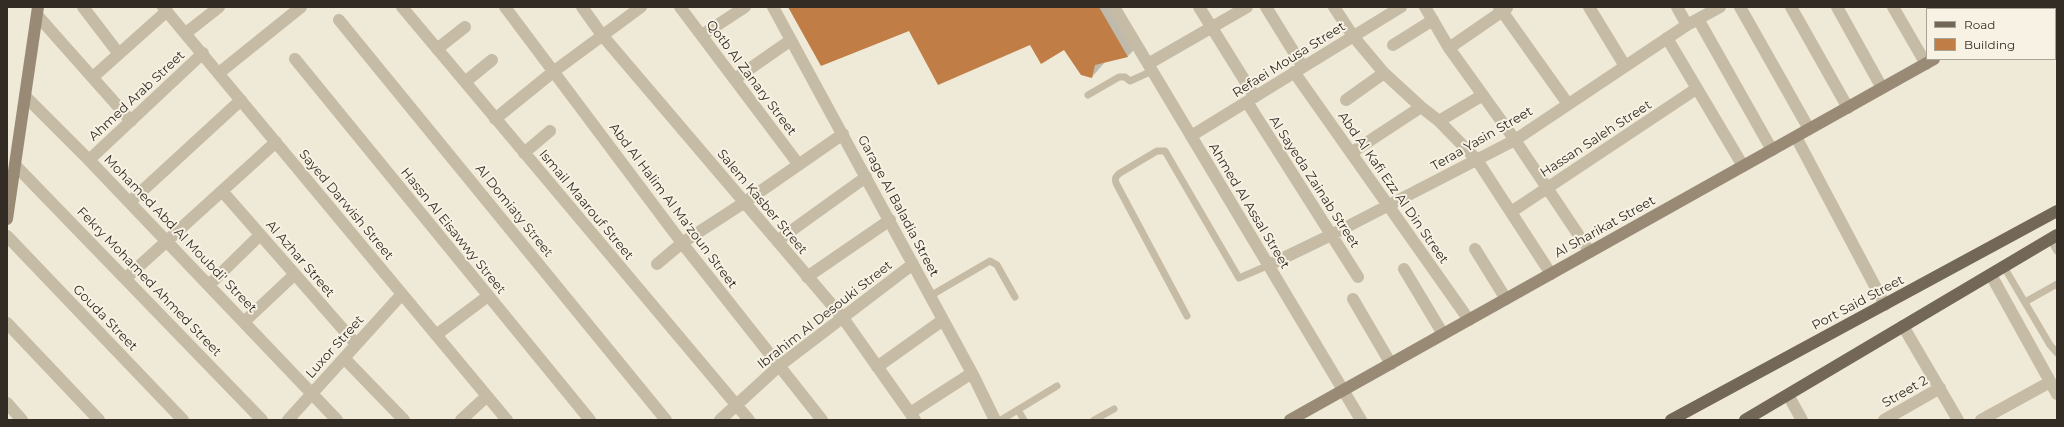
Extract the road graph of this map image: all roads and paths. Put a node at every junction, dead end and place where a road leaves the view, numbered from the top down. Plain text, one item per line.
1 (83, 7) edge
2 (219, 7) edge
3 (301, 7) edge
4 (506, 7) edge
5 (582, 7) edge
6 (642, 7) edge
7 (680, 7) edge
8 (745, 7) edge
9 (773, 7) edge
10 (1114, 7) edge
11 (1199, 7) edge
12 (1247, 7) edge
13 (1266, 7) edge
14 (1334, 7) edge
15 (1401, 7) edge
16 (1425, 7) edge
17 (1590, 7) edge
18 (1677, 7) edge
19 (1720, 7) edge
20 (1740, 7) edge
21 (1791, 7) edge
22 (1837, 7) edge
23 (1893, 7) edge
24 (1503, 8) edge
25 (165, 9) edge
26 (407, 9) edge
27 (38, 11) edge
28 (1698, 19) junction
29 (340, 20) dead end
30 (1432, 20) junction
31 (1687, 25) junction
32 (465, 27) dead end
33 (1212, 27) junction
34 (186, 33) junction
35 (602, 35) junction
36 (702, 35) junction
37 (1353, 36) junction
38 (1667, 38) junction
39 (791, 40) junction
40 (1393, 45) dead end
41 (1449, 48) junction
42 (437, 49) junction
43 (203, 53) junction
44 (119, 54) junction
45 (1926, 55) edge
46 (295, 59) dead end
47 (492, 60) dead end
48 (1930, 61) edge
49 (1625, 66) junction
50 (1150, 67) junction
51 (1298, 70) junction
52 (553, 72) junction
53 (219, 73) junction
54 (1384, 73) junction
55 (93, 77) junction
56 (735, 79) junction
57 (464, 82) junction
58 (1882, 88) junction
59 (1696, 89) junction
60 (1088, 95) dead end
61 (1483, 95) junction
62 (25, 96) junction
63 (1251, 99) junction
64 (241, 100) junction
65 (1346, 100) dead end
66 (1568, 104) junction
67 (1421, 108) junction
68 (1848, 108) junction
69 (495, 119) junction
70 (131, 121) junction
71 (1439, 122) junction
72 (1809, 129) junction
73 (550, 131) dead end
74 (843, 134) junction
75 (1191, 136) junction
76 (1796, 137) junction
77 (1515, 140) junction
78 (276, 142) junction
79 (1772, 150) junction
80 (524, 153) junction
81 (1351, 153) junction
82 (89, 160) junction
83 (1477, 160) junction
84 (15, 165) junction
85 (798, 165) junction
86 (1743, 166) junction
87 (866, 177) junction
88 (1547, 188) junction
89 (222, 191) junction
90 (130, 202) junction
91 (745, 202) junction
92 (1388, 206) junction
93 (2057, 211) edge
94 (1511, 212) junction
95 (7, 220) edge
96 (890, 220) junction
97 (260, 235) junction
98 (1331, 235) junction
99 (7, 236) edge
100 (2054, 237) edge
101 (777, 241) junction
102 (168, 242) junction
103 (682, 243) junction
104 (1475, 249) dead end
105 (2057, 251) edge
106 (1590, 252) junction
107 (657, 264) dead end
108 (913, 264) junction
109 (1269, 266) junction
110 (2004, 267) junction
111 (1404, 269) dead end
112 (295, 274) junction
113 (1551, 274) junction
114 (1991, 275) junction
115 (807, 277) junction
116 (1358, 277) dead end
117 (126, 278) junction
118 (2057, 284) edge
119 (209, 285) junction
120 (402, 294) junction
121 (488, 296) junction
122 (930, 296) junction
123 (1015, 296) dead end
124 (1354, 299) dead end
125 (1506, 299) junction
126 (2025, 302) junction
127 (1885, 305) junction
128 (1188, 316) dead end
129 (843, 318) junction
130 (943, 320) junction
131 (1469, 320) junction
132 (244, 322) junction
133 (7, 323) edge
134 (1903, 326) junction
135 (1443, 334) junction
136 (436, 335) junction
137 (2057, 341) edge
138 (356, 344) junction
139 (2050, 345) junction
140 (2057, 353) edge
141 (344, 358) junction
142 (1391, 364) junction
143 (778, 366) junction
144 (877, 367) junction
145 (972, 373) junction
146 (2050, 382) junction
147 (1057, 386) dead end
148 (1940, 388) junction
149 (1343, 390) junction
150 (312, 393) junction
151 (2057, 394) edge
152 (1788, 395) junction
153 (487, 396) junction
154 (7, 403) edge
155 (737, 405) junction
156 (1696, 405) junction
157 (1114, 409) dead end
158 (1018, 410) junction
159 (1903, 415) edge
160 (913, 417) edge
161 (22, 420) edge
162 (99, 420) edge
163 (183, 420) edge
164 (262, 420) edge
165 (288, 420) edge
166 (337, 420) edge
167 (404, 420) edge
168 (461, 420) edge
169 (507, 420) edge
170 (590, 420) edge
171 (666, 420) edge
172 (720, 420) edge
173 (749, 420) edge
174 (822, 420) edge
175 (995, 420) edge
176 (1001, 420) edge
177 (1024, 420) edge
178 (1094, 420) edge
179 (1290, 420) edge
180 (1360, 420) edge
181 (1671, 420) edge
182 (1693, 420) edge
183 (1745, 420) edge
184 (1802, 420) edge
185 (1884, 420) edge
186 (1958, 420) edge
187 (1981, 420) edge

1 - 44 street
2 - 34 street
3 - 53 street
4 - 52 street, Abd Al Halim Al Ma'zoun Street
5 - 35 street, Salem Kasber Street
6 - 35 street
7 - 36 street, Qotb Al Zanary Street
8 - 36 street
9 - 39 street, Garage Al Baladia Street
10 - 50 street, Ahmed Al Assal Street
11 - 33 street, Al Sayeda Zainab Street
12 - 33 street
13 - 51 street, Abd Al Kafi Ezz Al Din Street
14 - 37 street
15 - 37 street, Refaei Mousa Street
16 - 30 street
17 - 49 street
18 - 31 street
19 - 28 street, Teraa Yasin Street
20 - 72 street
21 - 68 street
22 - 58 street
23 - 45 street
24 - 41 street
24 - 66 street
25 - 34 street, Sayed Darwish Street
25 - 44 street
26 - 42 street, Ismail Maarouf Street
27 - 55 street
27 - 62 main road
28 - 31 street, Teraa Yasin Street
28 - 79 street
29 - 171 street, Al Domiaty Street
30 - 40 street
30 - 41 street
31 - 38 street, Teraa Yasin Street
32 - 42 street
33 - 50 street
33 - 63 street, Al Sayeda Zainab Street
34 - 43 street, Sayed Darwish Street
35 - 52 street
35 - 91 street, Salem Kasber Street
36 - 56 street, Qotb Al Zanary Street
37 - 51 street, Refaei Mousa Street
37 - 54 street
38 - 49 street, Teraa Yasin Street
38 - 59 street
39 - 56 street
39 - 74 street, Garage Al Baladia Street
41 - 61 street
42 - 57 street, Ismail Maarouf Street
43 - 53 street, Sayed Darwish Street
43 - 70 street, Ahmed Arab Street
44 - 55 street
46 - 121 street, Hassn Al Eisawwy Street
47 - 57 street
48 - 58 main road, Al Sharikat Street
49 - 66 street, Teraa Yasin Street
50 - 60 lane
50 - 75 street, Ahmed Al Assal Street
51 - 63 street, Refaei Mousa Street
51 - 81 street, Abd Al Kafi Ezz Al Din Street
52 - 69 street
52 - 103 street, Abd Al Halim Al Ma'zoun Street
53 - 64 street, Sayed Darwish Street
54 - 65 street
54 - 67 street
55 - 70 street
56 - 85 street, Qotb Al Zanary Street
57 - 69 street, Ismail Maarouf Street
58 - 68 main road, Al Sharikat Street
59 - 86 street
59 - 88 street, Hassan Saleh Street
61 - 71 street
61 - 77 street
62 - 82 street, Mohamed Abd Al Moubdi' Street
62 - 84 main road
63 - 75 street, Refaei Mousa Street
63 - 98 street, Al Sayeda Zainab Street
64 - 78 street, Sayed Darwish Street
64 - 90 street
66 - 77 street, Teraa Yasin Street
67 - 71 street
67 - 81 street
68 - 72 main road, Al Sharikat Street
69 - 80 street, Ismail Maarouf Street
70 - 82 street, Ahmed Arab Street
71 - 83 street
72 - 76 main road, Al Sharikat Street
73 - 80 street
74 - 85 street
74 - 87 street, Garage Al Baladia Street
75 - 109 street, Ahmed Al Assal Street
76 - 79 main road, Al Sharikat Street
76 - 127 street
77 - 83 street, Teraa Yasin Street
77 - 88 street
78 - 89 street
78 - 120 street, Sayed Darwish Street
79 - 86 main road, Al Sharikat Street
80 - 155 street, Ismail Maarouf Street
81 - 92 street, Abd Al Kafi Ezz Al Din Street
82 - 90 street, Mohamed Abd Al Moubdi' Street
83 - 92 street, Teraa Yasin Street
83 - 94 street
84 - 95 main road
84 - 117 street, Fekry Mohamed Ahmed Street
85 - 91 street
86 - 106 main road, Al Sharikat Street
87 - 96 street, Garage Al Baladia Street
87 - 101 street
88 - 94 street, Hassan Saleh Street
88 - 106 street
89 - 97 street, Al Azhar Street
89 - 102 street
90 - 102 street, Mohamed Abd Al Moubdi' Street
91 - 101 street, Salem Kasber Street
91 - 103 street
92 - 98 street, Teraa Yasin Street
92 - 131 street, Abd Al Kafi Ezz Al Din Street
93 - 127 main road, Port Said Street
94 - 113 street
96 - 108 street, Garage Al Baladia Street
96 - 115 street
97 - 112 street, Al Azhar Street
97 - 119 street
98 - 109 street, Teraa Yasin Street
98 - 116 street, Al Sayeda Zainab Street
99 - 163 street, Gouda Street
100 - 105 lane
100 - 110 main road
101 - 115 street, Salem Kasber Street
102 - 117 street
102 - 119 street, Mohamed Abd Al Moubdi' Street
103 - 107 street
103 - 143 street, Abd Al Halim Al Ma'zoun Street
104 - 125 street
106 - 113 main road, Al Sharikat Street
108 - 122 street, Garage Al Baladia Street
108 - 129 street, Ibrahim Al Desouki Street
109 - 128 lane
109 - 149 street, Ahmed Al Assal Street
110 - 114 main road
110 - 126 lane
111 - 135 street
112 - 132 street
112 - 138 street, Al Azhar Street
113 - 125 main road, Al Sharikat Street
114 - 134 main road
114 - 146 street
115 - 129 street, Salem Kasber Street
117 - 164 street, Fekry Mohamed Ahmed Street
118 - 126 lane
119 - 132 street, Mohamed Abd Al Moubdi' Street
120 - 136 street, Sayed Darwish Street
120 - 138 street, Luxor Street
121 - 136 street
121 - 170 street, Hassn Al Eisawwy Street
122 - 123 lane
122 - 130 street, Garage Al Baladia Street
124 - 142 street
125 - 131 main road, Al Sharikat Street
126 - 139 lane
127 - 156 main road, Port Said Street
129 - 143 street, Ibrahim Al Desouki Street
129 - 144 street, Salem Kasber Street
130 - 144 street
130 - 145 street, Garage Al Baladia Street
131 - 135 main road, Al Sharikat Street
132 - 150 street, Mohamed Abd Al Moubdi' Street
133 - 162 street
134 - 148 street
134 - 152 main road
135 - 142 main road, Al Sharikat Street
136 - 153 street, Sayed Darwish Street
137 - 139 lane
138 - 141 street, Luxor Street
139 - 140 lane
141 - 150 street, Luxor Street
141 - 167 street
142 - 149 main road, Al Sharikat Street
143 - 155 street, Ibrahim Al Desouki Street
143 - 174 street, Abd Al Halim Al Ma'zoun Street
144 - 160 street, Salem Kasber Street
145 - 160 street
145 - 175 street, Garage Al Baladia Street
146 - 151 street
146 - 187 street
147 - 158 lane
148 - 159 street, Street 2
148 - 186 street
149 - 179 main road, Al Sharikat Street
149 - 180 street, Ahmed Al Assal Street
150 - 165 street, Luxor Street
150 - 166 street, Mohamed Abd Al Moubdi' Street
152 - 183 main road
152 - 184 street
153 - 168 street
153 - 169 street, Sayed Darwish Street
154 - 161 street
155 - 172 street, Ibrahim Al Desouki Street
155 - 173 street, Ismail Maarouf Street
156 - 181 main road, Port Said Street
156 - 182 main road
157 - 178 lane
158 - 176 lane
158 - 177 lane
159 - 185 street, Street 2

